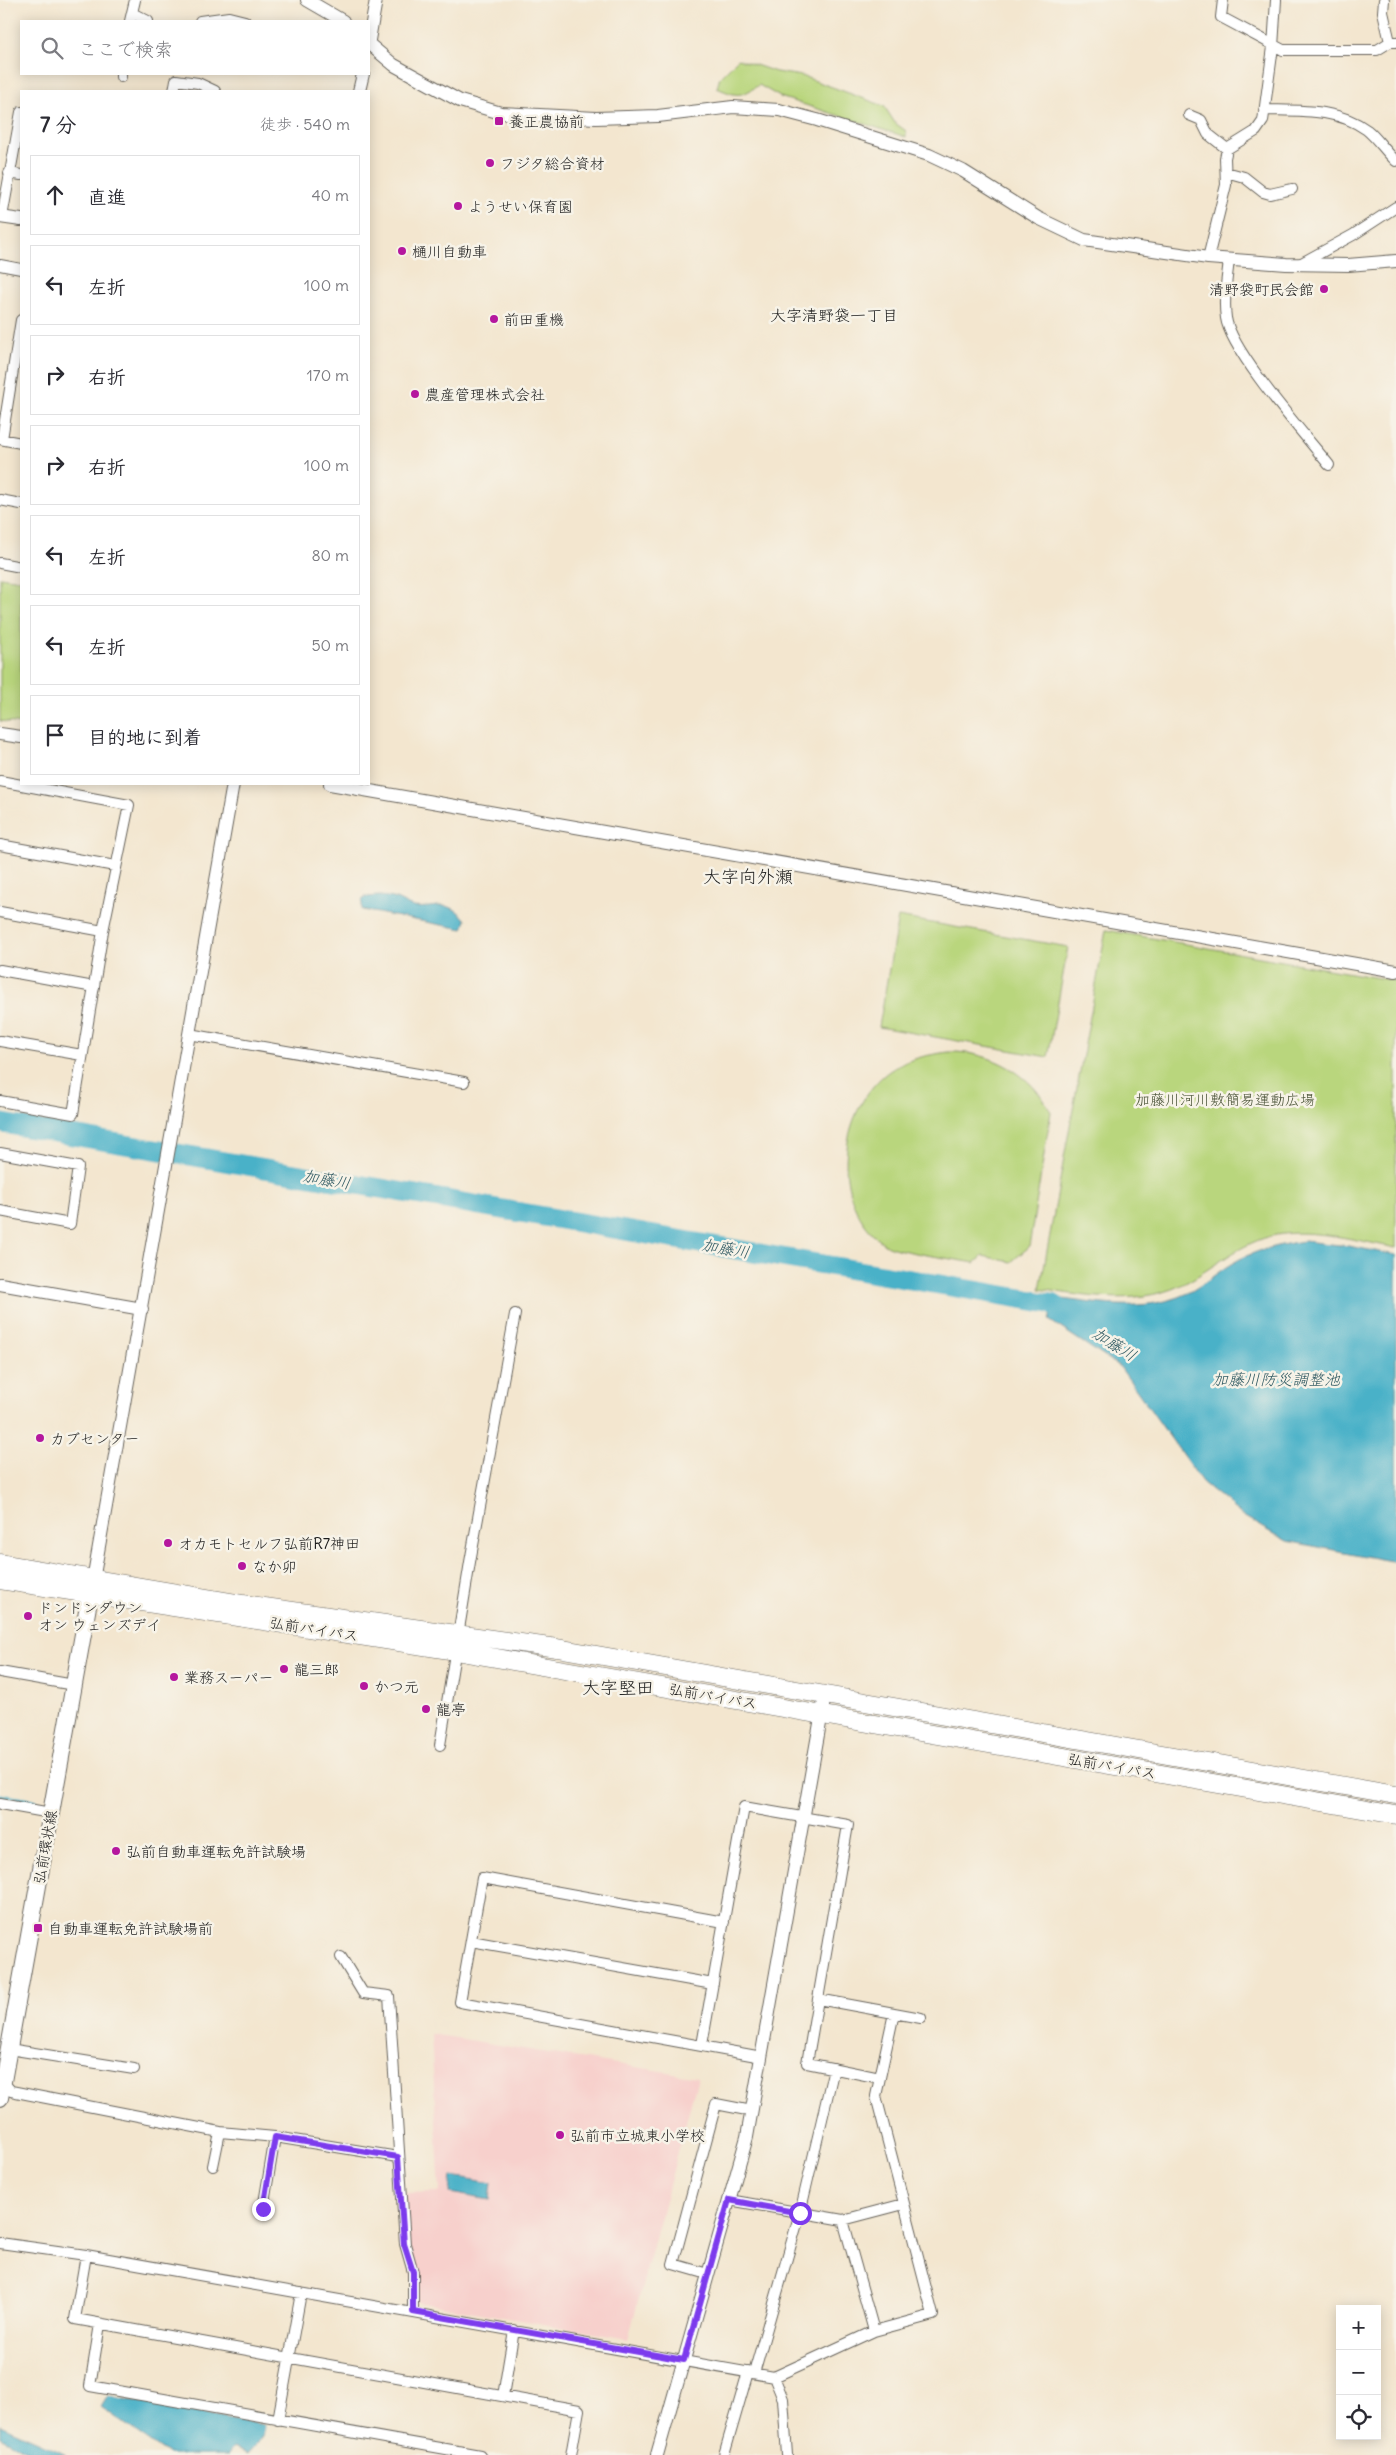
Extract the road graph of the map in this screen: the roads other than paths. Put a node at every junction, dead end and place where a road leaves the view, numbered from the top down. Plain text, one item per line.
1 (135, 0) edge
2 (307, 0) edge
3 (376, 0) edge
4 (1223, 0) edge
5 (1276, 0) edge
6 (1384, 0) edge
7 (131, 17) edge
8 (144, 20) edge
9 (207, 20) edge
10 (241, 20) edge
11 (341, 20) edge
12 (370, 36) edge
13 (1393, 42) edge
14 (370, 43) edge
15 (1273, 47) junction
16 (362, 75) edge
17 (174, 90) edge
18 (213, 90) edge
19 (359, 90) edge
20 (1264, 110) junction
21 (1190, 116) dead end
22 (20, 117) edge
23 (1227, 149) junction
24 (1396, 161) edge
25 (1226, 172) junction
26 (9, 173) junction
27 (20, 175) edge
28 (1292, 189) dead end
29 (1396, 207) edge
30 (1, 219) edge
31 (20, 220) edge
32 (1208, 258) junction
33 (1228, 260) junction
34 (1396, 261) edge
35 (0, 265) edge
36 (1298, 265) junction
37 (20, 269) edge
38 (20, 326) edge
39 (1, 439) edge
40 (20, 443) edge
41 (1329, 465) dead end
42 (0, 500) edge
43 (20, 504) edge
44 (0, 563) edge
45 (20, 567) edge
46 (0, 734) edge
47 (20, 737) edge
48 (0, 781) edge
49 (20, 785) edge
50 (21, 785) edge
51 (233, 785) edge
52 (336, 785) edge
53 (0, 845) edge
54 (115, 866) junction
55 (0, 912) edge
56 (103, 931) junction
57 (0, 970) edge
58 (1396, 971) edge
59 (94, 987) junction
60 (189, 1034) junction
61 (0, 1040) edge
62 (82, 1055) junction
63 (464, 1082) dead end
64 (0, 1101) edge
65 (0, 1153) edge
66 (0, 1212) edge
67 (0, 1284) edge
68 (142, 1309) junction
69 (515, 1314) dead end
70 (0, 1562) edge
71 (0, 1580) edge
72 (92, 1587) junction
73 (459, 1633) junction
74 (456, 1651) junction
75 (0, 1672) edge
76 (74, 1685) junction
77 (825, 1695) junction
78 (822, 1715) junction
79 (440, 1745) dead end
80 (1396, 1795) edge
81 (0, 1804) edge
82 (51, 1813) junction
83 (1396, 1815) edge
84 (804, 1817) junction
85 (724, 1922) junction
86 (471, 1941) junction
87 (341, 1957) dead end
88 (713, 1984) junction
89 (818, 1999) junction
90 (894, 2013) junction
91 (921, 2018) dead end
92 (702, 2045) junction
93 (9, 2050) junction
94 (762, 2057) junction
95 (834, 2068) junction
96 (134, 2069) dead end
97 (880, 2078) junction
98 (1, 2087) edge
99 (752, 2111) junction
100 (220, 2132) junction
101 (275, 2137) junction
102 (398, 2157) junction
103 (213, 2166) dead end
104 (729, 2200) junction
105 (904, 2204) junction
106 (263, 2209) dead end
107 (800, 2213) junction
108 (843, 2220) junction
109 (0, 2243) edge
110 (86, 2255) junction
111 (708, 2274) junction
112 (301, 2293) junction
113 (413, 2312) junction
114 (100, 2324) junction
115 (514, 2330) junction
116 (874, 2331) junction
117 (289, 2358) junction
118 (684, 2360) junction
119 (751, 2373) junction
120 (774, 2378) junction
121 (502, 2396) junction
122 (278, 2420) junction
123 (442, 2452) edge
124 (480, 2455) edge
125 (571, 2455) edge
126 (657, 2455) edge
127 (724, 2455) edge
128 (787, 2455) edge

1 - 7 street
2 - 11 street
3 - 12 street
4 - 15 street
5 - 15 street
6 - 13 street
7 - 8 street
9 - 10 street
13 - 15 street
14 - 32 street
15 - 20 street
16 - 19 street
17 - 18 street
20 - 23 street
20 - 24 street
21 - 23 street
22 - 26 street
23 - 25 street
25 - 28 street
25 - 32 street
26 - 27 street
26 - 30 street
29 - 36 street
30 - 31 street
32 - 33 street
33 - 36 street
33 - 41 street
34 - 36 street
35 - 37 street
38 - 39 street
39 - 40 street
42 - 43 street
44 - 45 street
46 - 47 street
48 - 49 street
50 - 54 street
51 - 60 street
52 - 58 street
53 - 54 street
54 - 56 street
55 - 56 street
56 - 59 street
57 - 59 street
59 - 62 street
60 - 63 street
60 - 68 street
61 - 62 street
62 - 64 street
65 - 66 street
67 - 68 street
68 - 72 street
69 - 73 street
70 - 72 highway, 弘前バイパス
71 - 72 highway, 弘前バイパス
72 - 73 highway, 弘前バイパス
72 - 74 highway, 弘前バイパス
72 - 76 main road, 弘前環状線
73 - 74 street
73 - 77 highway, 弘前バイパス
74 - 78 highway, 弘前バイパス
74 - 79 street
75 - 76 street
76 - 82 main road, 弘前環状線
77 - 78 street
77 - 80 highway, 弘前バイパス
78 - 83 highway, 弘前バイパス
78 - 84 street
81 - 82 street
82 - 93 main road, 弘前環状線
84 - 85 street
84 - 89 street
84 - 94 street
85 - 86 street
85 - 88 street
86 - 88 street
86 - 92 street
87 - 102 street
88 - 92 street
89 - 90 street
89 - 95 street
90 - 91 street
90 - 97 street
92 - 94 street
93 - 96 street
93 - 98 main road, 弘前環状線
94 - 99 street
95 - 97 street
95 - 107 street
97 - 105 street
98 - 100 street
99 - 104 street
99 - 111 street
100 - 101 street
100 - 103 street
101 - 102 street
101 - 106 street
102 - 113 street
104 - 107 street
104 - 111 street
105 - 108 street
105 - 116 street
107 - 108 street
107 - 119 street
108 - 116 street
109 - 110 street
110 - 112 street
110 - 114 street
111 - 118 street
112 - 113 street
112 - 117 street
113 - 115 street
114 - 117 street
114 - 122 street
115 - 118 street
115 - 121 street
116 - 120 street
117 - 121 street
117 - 122 street
118 - 119 street
118 - 126 street
119 - 120 street
119 - 127 street
120 - 128 street
121 - 125 street
122 - 123 street
123 - 124 street

